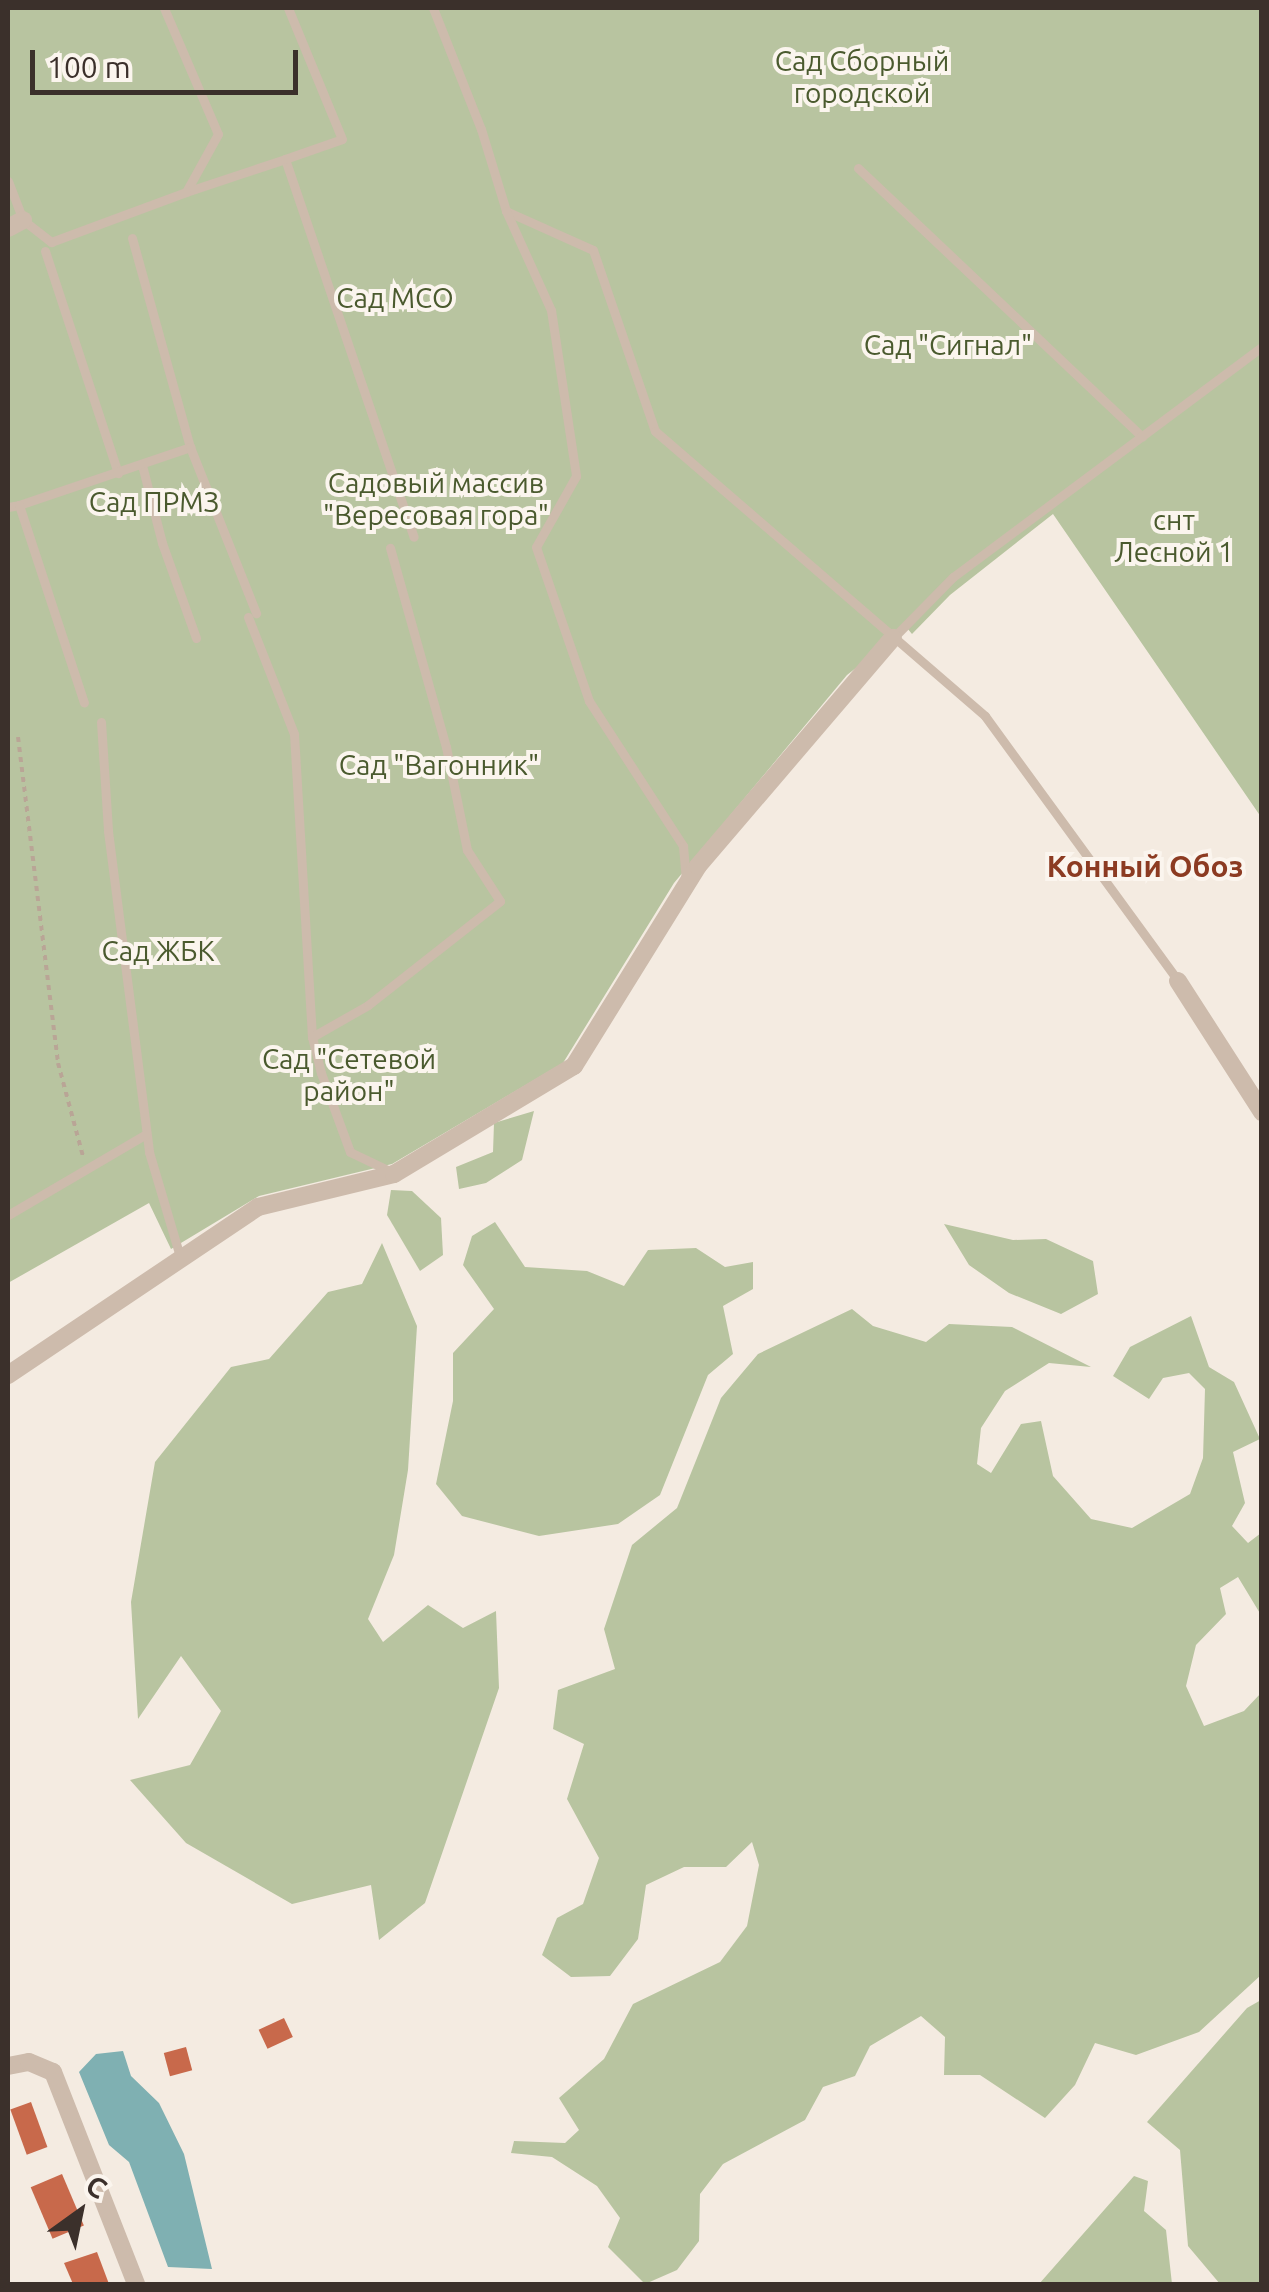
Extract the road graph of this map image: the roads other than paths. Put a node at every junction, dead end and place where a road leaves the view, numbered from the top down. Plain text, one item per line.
1 (164, 8) edge
2 (288, 8) edge
3 (433, 8) edge
4 (286, 159) junction
5 (858, 168) dead end
6 (8, 181) edge
7 (186, 192) junction
8 (506, 211) junction
9 (15, 224) edge
10 (132, 238) dead end
11 (45, 251) dead end
12 (1262, 347) edge
13 (1142, 437) junction
14 (190, 447) junction
15 (142, 465) junction
16 (118, 472) junction
17 (19, 505) junction
18 (8, 507) edge
19 (414, 537) dead end
20 (390, 548) dead end
21 (196, 638) dead end
22 (894, 638) junction
23 (84, 703) dead end
24 (101, 722) dead end
25 (686, 884) junction
26 (1178, 980) joint
27 (312, 1036) junction
28 (1262, 1112) edge
29 (146, 1134) junction
30 (394, 1174) junction
31 (8, 1215) edge
32 (181, 1260) junction
33 (8, 1374) edge
34 (8, 2066) edge
35 (136, 2284) edge

1 - 7 lane
2 - 4 lane
3 - 8 lane
4 - 7 lane
4 - 19 lane
5 - 13 lane
6 - 9 lane
7 - 9 lane
8 - 22 lane
8 - 25 lane
10 - 14 lane
11 - 16 lane
12 - 13 lane
13 - 22 lane
14 - 15 lane
14 - 27 lane
15 - 16 lane
15 - 21 lane
16 - 17 lane
17 - 18 lane
17 - 23 lane
20 - 27 lane
22 - 25 street
22 - 26 lane
24 - 29 lane
25 - 30 street
26 - 28 street
27 - 30 lane
29 - 31 lane
29 - 32 lane
30 - 32 street
32 - 33 street
34 - 35 street

